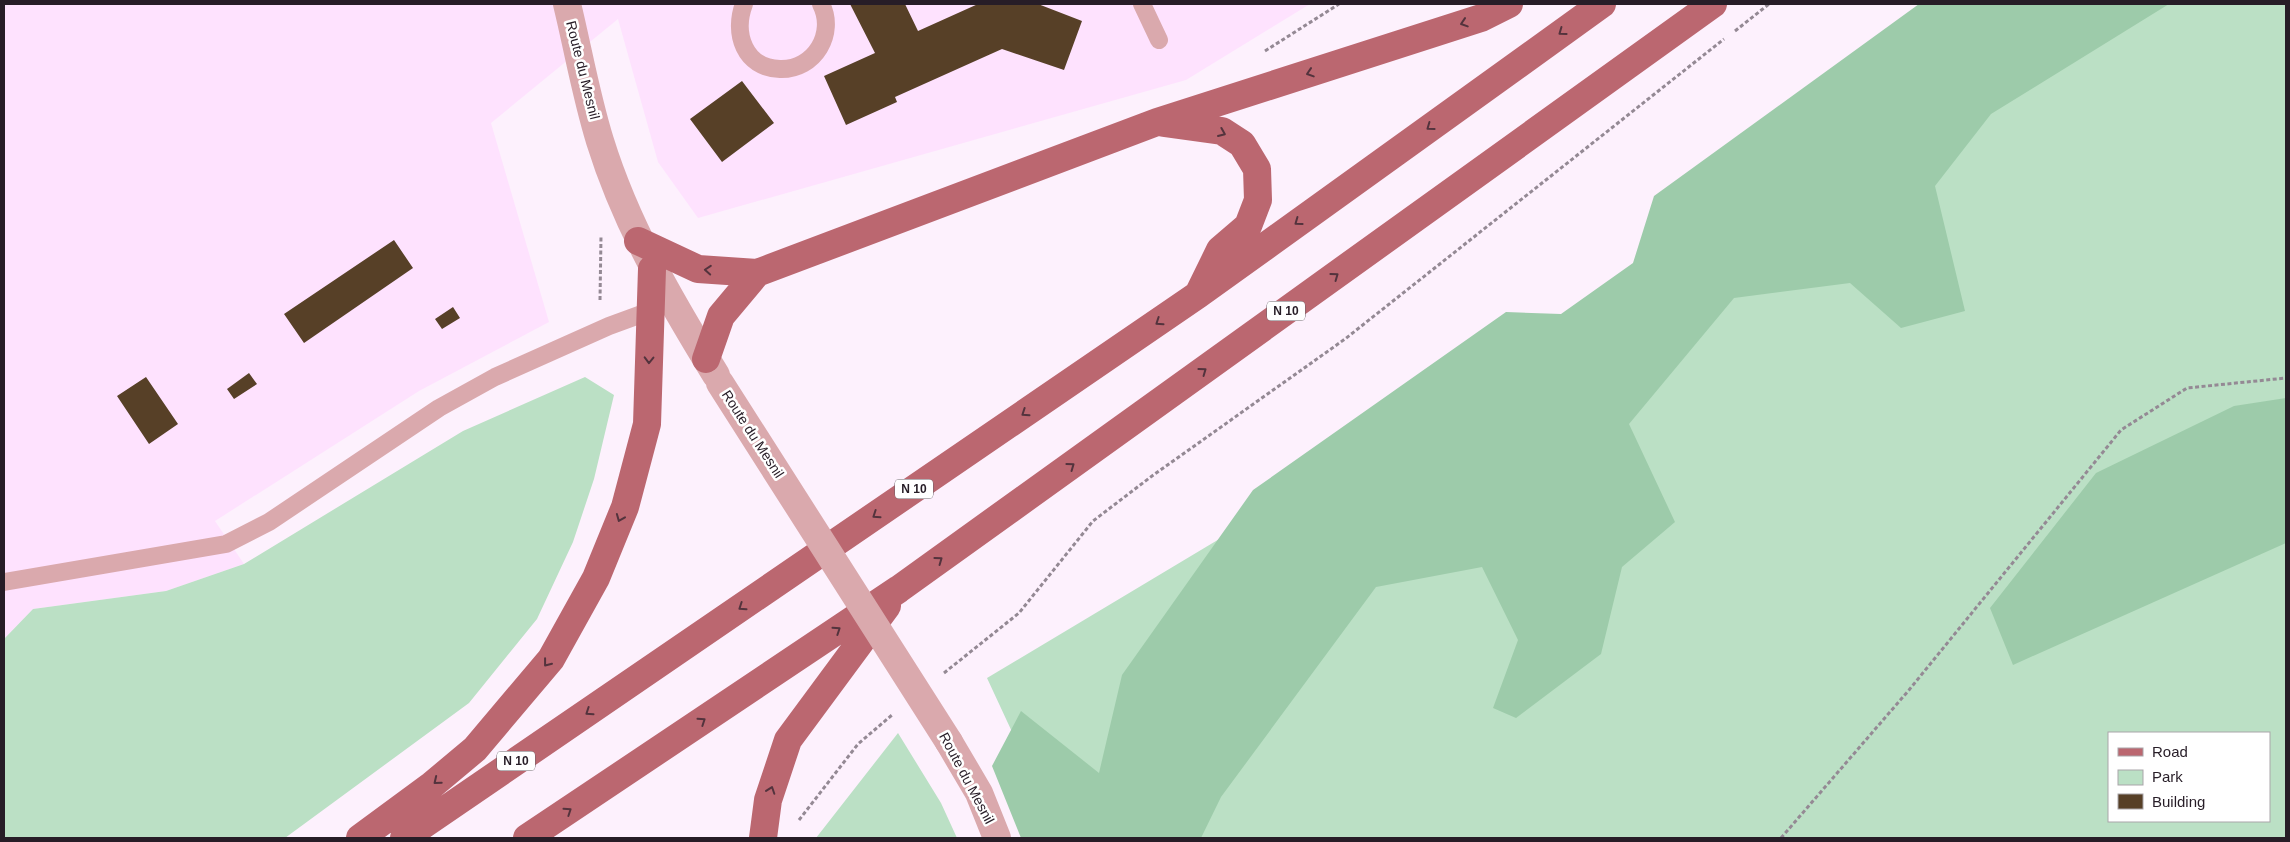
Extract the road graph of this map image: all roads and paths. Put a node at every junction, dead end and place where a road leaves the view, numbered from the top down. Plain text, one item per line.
1 (567, 4) edge
2 (744, 4) edge
3 (821, 4) edge
4 (1142, 4) edge
5 (1339, 4) edge
6 (1509, 4) edge
7 (1602, 4) edge
8 (1713, 4) edge
9 (1769, 4) edge
10 (1159, 40) dead end
11 (1259, 55) dead end
12 (1158, 122) junction
13 (626, 209) junction
14 (638, 241) junction
15 (652, 269) junction
16 (757, 273) junction
17 (1199, 294) junction
18 (599, 298) dead end
19 (650, 311) junction
20 (706, 359) junction
21 (2286, 378) edge
22 (4, 582) edge
23 (899, 589) junction
24 (937, 679) dead end
25 (900, 709) dead end
26 (797, 823) dead end
27 (360, 838) edge
28 (404, 838) edge
29 (527, 838) edge
30 (763, 838) edge
31 (998, 838) edge
32 (1781, 838) edge

1 - 13 street, Route du Mesnil
2 - 3 lane
4 - 10 lane
5 - 11 path
6 -> 12 main road
7 -> 17 main road, N 10
23 -> 8 main road, N 10
9 - 24 path
12 - 16 main road
12 -> 17 main road
13 - 14 street, Route du Mesnil
13 - 18 path
14 - 15 street, Route du Mesnil
16 -> 14 main road
15 - 19 main road
15 - 20 street, Route du Mesnil
16 - 20 main road
17 -> 28 main road, N 10
19 - 22 lane
19 -> 27 main road
20 - 31 street, Route du Mesnil, bridge
21 - 32 path
29 -> 23 main road, N 10
30 -> 23 main road
25 - 26 path

